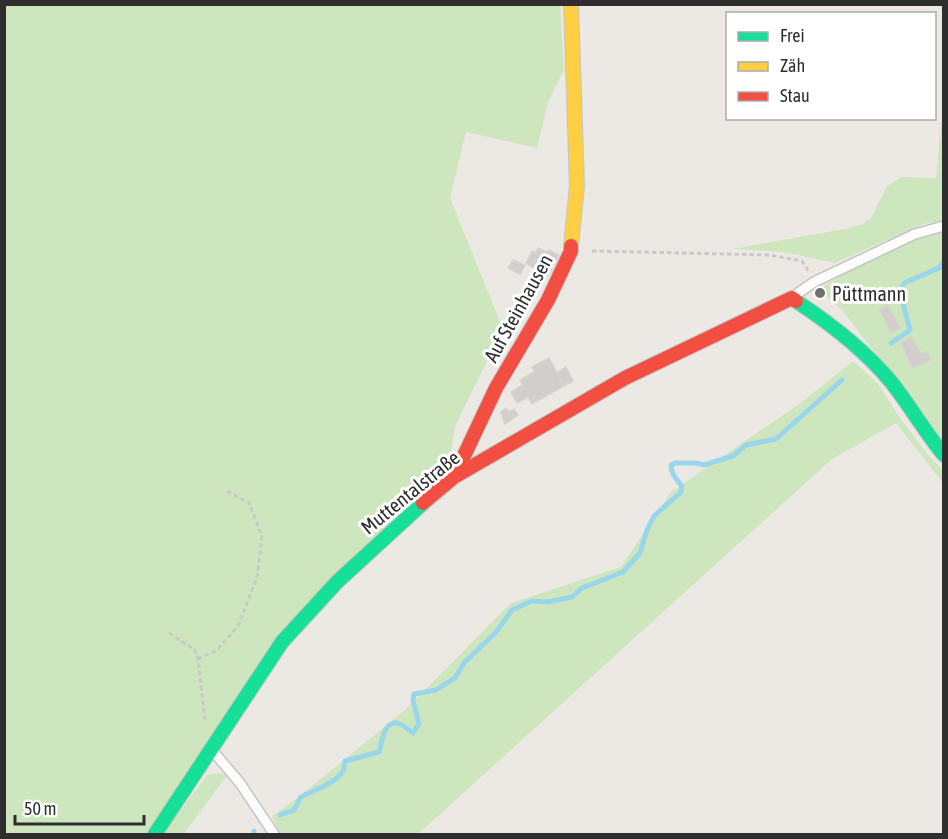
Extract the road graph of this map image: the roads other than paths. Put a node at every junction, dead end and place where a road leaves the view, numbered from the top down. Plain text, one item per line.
1 (571, 4) edge
2 (944, 226) edge
3 (792, 298) junction
4 (944, 455) edge
5 (454, 477) junction
6 (212, 750) junction
7 (155, 834) edge
8 (274, 834) edge

1 - 5 street, Auf Steinhausen
2 - 3 lane
3 - 4 street
3 - 5 street, Muttentalstraße
5 - 6 street, Muttentalstraße
6 - 7 street, Muttentalstraße
6 - 8 lane

